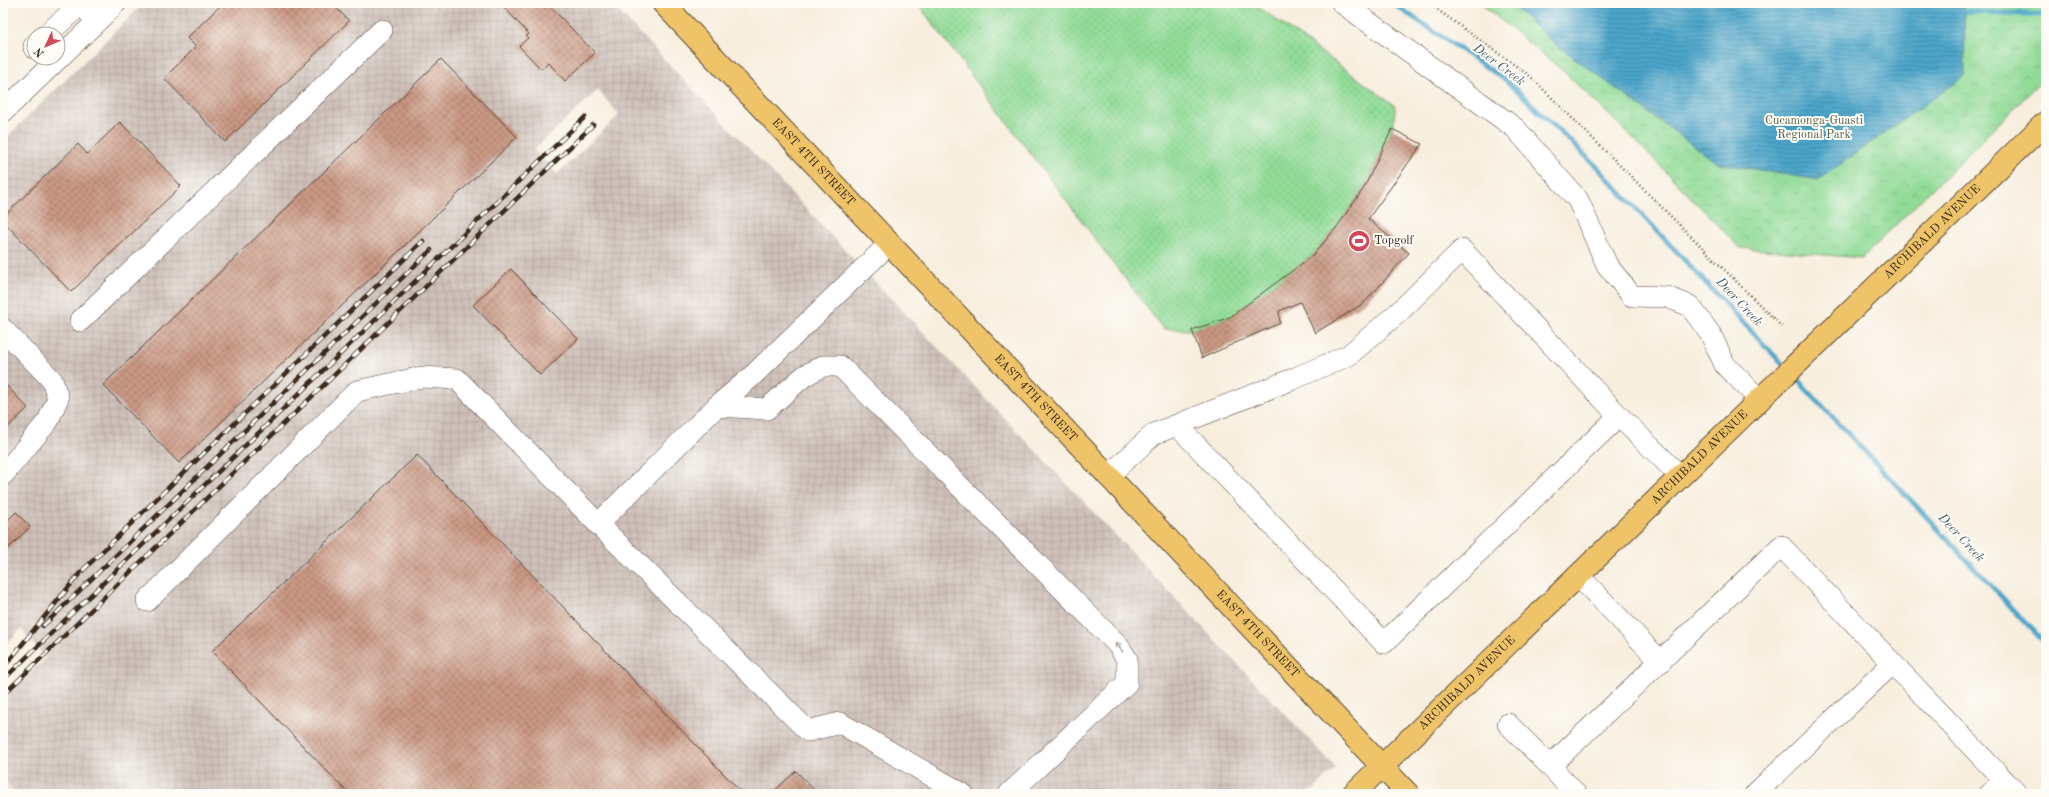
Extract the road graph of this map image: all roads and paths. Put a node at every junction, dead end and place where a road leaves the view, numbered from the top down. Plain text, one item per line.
1 (116, 3) edge
2 (663, 3) edge
3 (1342, 3) edge
4 (1428, 3) edge
5 (98, 20) junction
6 (56, 26) edge
7 (382, 30) dead end
8 (66, 46) edge
9 (42, 66) edge
10 (4, 110) edge
11 (2046, 122) edge
12 (890, 244) junction
13 (80, 322) dead end
14 (1784, 328) dead end
15 (3, 329) edge
16 (1759, 399) junction
17 (717, 406) junction
18 (1619, 416) junction
19 (1177, 425) junction
20 (3, 475) edge
21 (1108, 476) junction
22 (1680, 476) junction
23 (598, 524) junction
24 (1578, 575) junction
25 (147, 601) dead end
26 (1660, 662) junction
27 (1892, 664) junction
28 (1508, 724) dead end
29 (1550, 766) junction
30 (1381, 767) junction
31 (2004, 789) edge
32 (963, 794) edge
33 (1009, 794) edge
34 (1353, 794) edge
35 (1408, 794) edge
36 (1576, 794) edge
37 (1755, 794) edge

1 - 5 street
2 - 12 main road, EAST 4TH STREET
3 - 16 street
4 - 14 path
5 - 6 street
5 - 8 street
7 - 13 street
9 - 10 street
11 - 16 main road, ARCHIBALD AVENUE
12 - 17 street
12 - 21 main road, EAST 4TH STREET
15 - 20 street
16 - 22 main road, ARCHIBALD AVENUE
17 - 23 street
33 -> 17 street
18 - 19 street
18 - 19 street
18 - 22 street
19 - 21 street
21 - 30 main road, EAST 4TH STREET
22 - 24 main road, ARCHIBALD AVENUE
23 - 25 street
23 - 32 street
24 - 26 street
24 - 30 main road, ARCHIBALD AVENUE
26 - 27 street
26 - 29 street
27 - 31 street
27 - 37 street
28 - 29 street
29 - 36 street
30 - 34 main road, ARCHIBALD AVENUE
30 - 35 main road, EAST 4TH STREET

